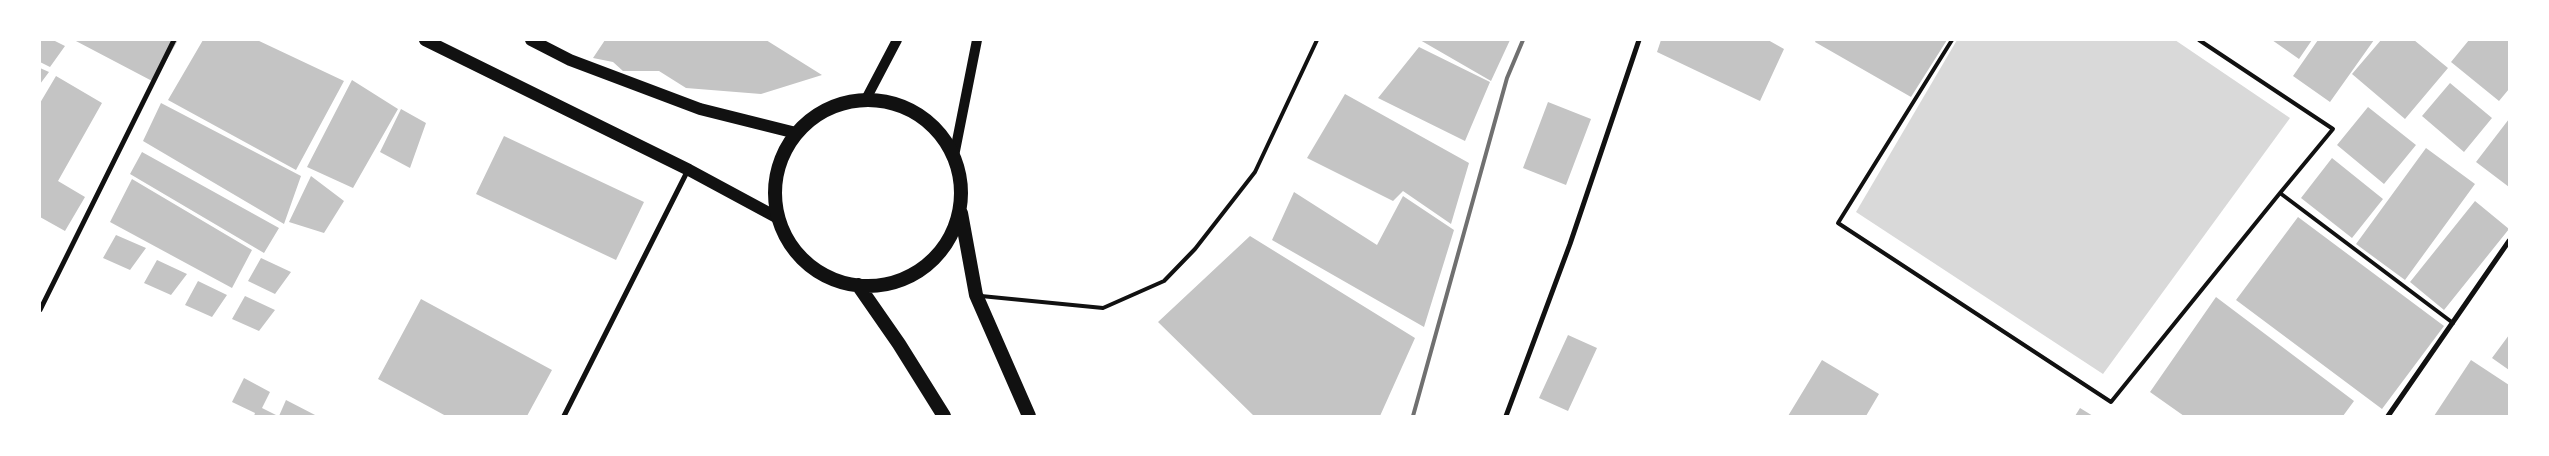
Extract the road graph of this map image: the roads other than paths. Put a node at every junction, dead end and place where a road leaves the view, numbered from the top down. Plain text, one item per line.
1 (174, 40) edge
2 (425, 40) edge
3 (531, 40) edge
4 (897, 40) edge
5 (976, 40) edge
6 (1317, 40) edge
7 (1639, 40) edge
8 (1952, 40) edge
9 (2199, 40) edge
10 (866, 99) junction
11 (796, 133) junction
12 (954, 156) junction
13 (688, 170) junction
14 (2280, 192) junction
15 (960, 210) junction
16 (778, 218) junction
17 (2509, 241) edge
18 (858, 285) junction
19 (976, 295) junction
20 (40, 310) edge
21 (2452, 323) junction
22 (564, 416) edge
23 (944, 416) edge
24 (1029, 416) edge
25 (1506, 416) edge
26 (2388, 416) edge

1 - 20 street
2 - 13 main road
3 - 11 main road
4 - 10 main road
5 - 12 main road
6 - 19 lane
7 - 25 street
8 - 14 lane
9 - 14 lane
10 - 11 highway
10 - 12 highway
11 - 16 highway
12 - 15 highway
13 - 16 main road
13 - 22 street
14 - 21 lane
15 - 18 highway
15 - 19 highway
16 - 18 highway
17 - 21 street
18 - 23 highway
19 - 24 highway
21 - 26 street

